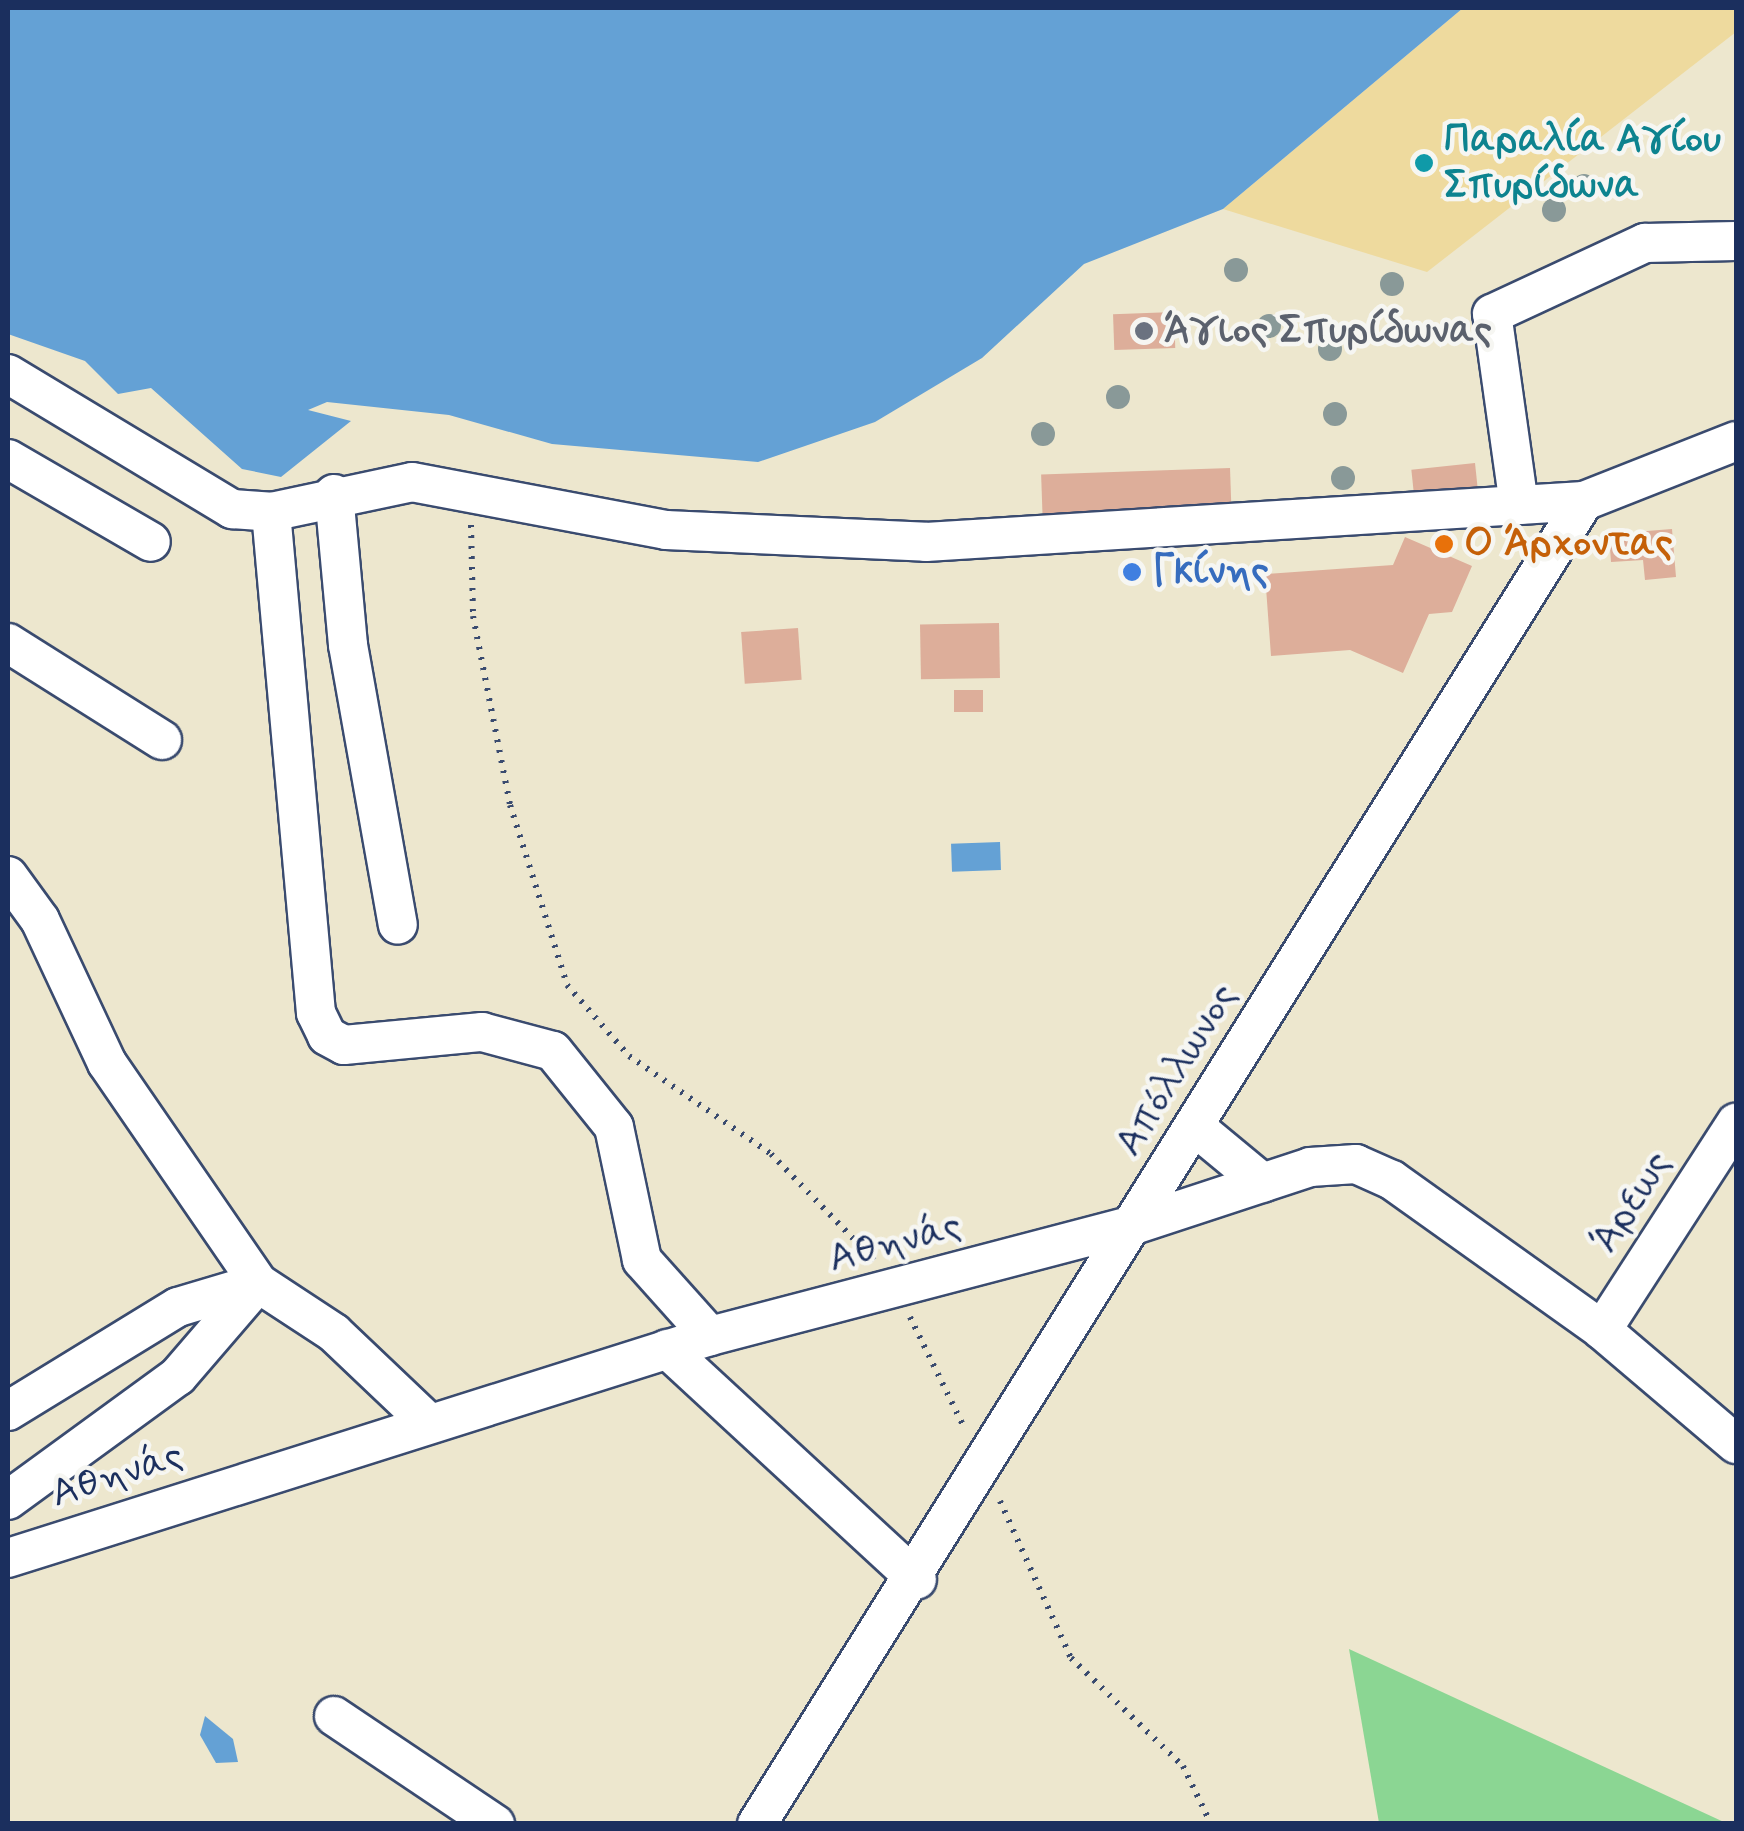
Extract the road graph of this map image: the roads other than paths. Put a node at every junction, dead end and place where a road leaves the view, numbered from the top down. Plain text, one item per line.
1 (1736, 241) edge
2 (8, 374) edge
3 (1736, 441) edge
4 (8, 459) edge
5 (334, 494) junction
6 (1584, 501) junction
7 (1519, 505) junction
8 (271, 512) junction
9 (151, 542) dead end
10 (8, 643) edge
11 (162, 740) dead end
12 (8, 876) edge
13 (398, 925) dead end
14 (1736, 1122) edge
15 (1194, 1126) junction
16 (1263, 1183) junction
17 (1134, 1225) junction
18 (258, 1283) junction
19 (1602, 1330) junction
20 (710, 1336) junction
21 (667, 1349) junction
22 (8, 1411) edge
23 (429, 1423) junction
24 (1736, 1444) edge
25 (8, 1500) edge
26 (8, 1558) edge
27 (917, 1580) junction
28 (334, 1716) dead end
29 (495, 1824) edge
30 (757, 1824) edge

1 - 7 street
2 - 8 street
3 - 6 street
4 - 9 street
5 - 7 street
5 - 8 street
5 - 13 street
6 - 7 street
6 - 15 street, Απόλλωνος
8 - 20 street
10 - 11 street
12 - 18 street
14 - 19 street, Άρεως
15 - 16 street
15 - 17 street, Απόλλωνος
16 - 17 street, Αθηνάς
16 - 19 street, Αθηνάς
17 - 20 street, Αθηνάς
17 - 27 street, Απόλλωνος
18 - 22 street
18 - 23 street
18 - 25 street
19 - 24 street, Αθηνάς
20 - 21 street, Αθηνάς
21 - 23 street, Αθηνάς
21 - 27 street
23 - 26 street, Αθηνάς
27 - 30 street, Απόλλωνος
28 - 29 street

